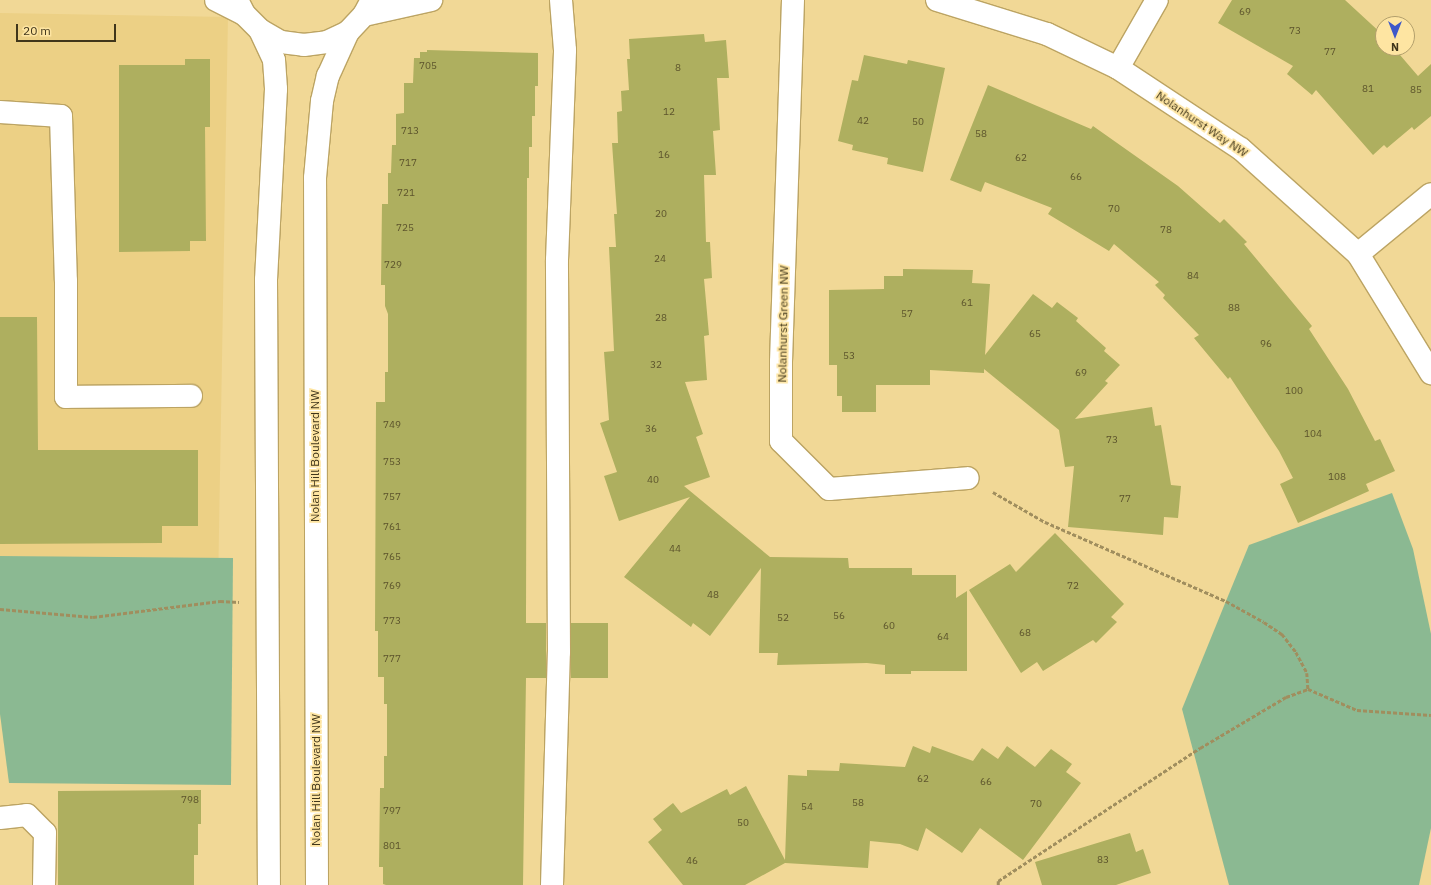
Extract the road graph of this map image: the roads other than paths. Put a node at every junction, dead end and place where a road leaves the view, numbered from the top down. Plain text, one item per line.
1 (216, 0) edge
2 (431, 0) edge
3 (561, 0) edge
4 (793, 0) edge
5 (937, 0) edge
6 (1157, 0) edge
7 (241, 7) edge
8 (368, 8) edge
9 (260, 30) junction
10 (348, 32) junction
11 (1118, 68) junction
12 (0, 112) edge
13 (1431, 194) edge
14 (1358, 254) junction
15 (1431, 373) edge
16 (191, 396) dead end
17 (968, 478) road end
18 (0, 818) edge
19 (44, 885) edge
20 (269, 885) edge
21 (317, 885) edge
22 (552, 885) edge

1 - 7 street
2 - 8 street
3 - 22 street
4 - 17 street, Nolanhurst Green NW
5 - 11 street, Nolanhurst Way NW
6 - 11 street
7 - 9 street
8 - 10 street
9 - 10 street
9 - 20 street
10 - 21 street, Nolan Hill Boulevard NW
11 - 14 street, Nolanhurst Way NW
12 - 16 street
13 - 14 street
14 - 15 street, Nolanhurst Way NW
18 - 19 street

